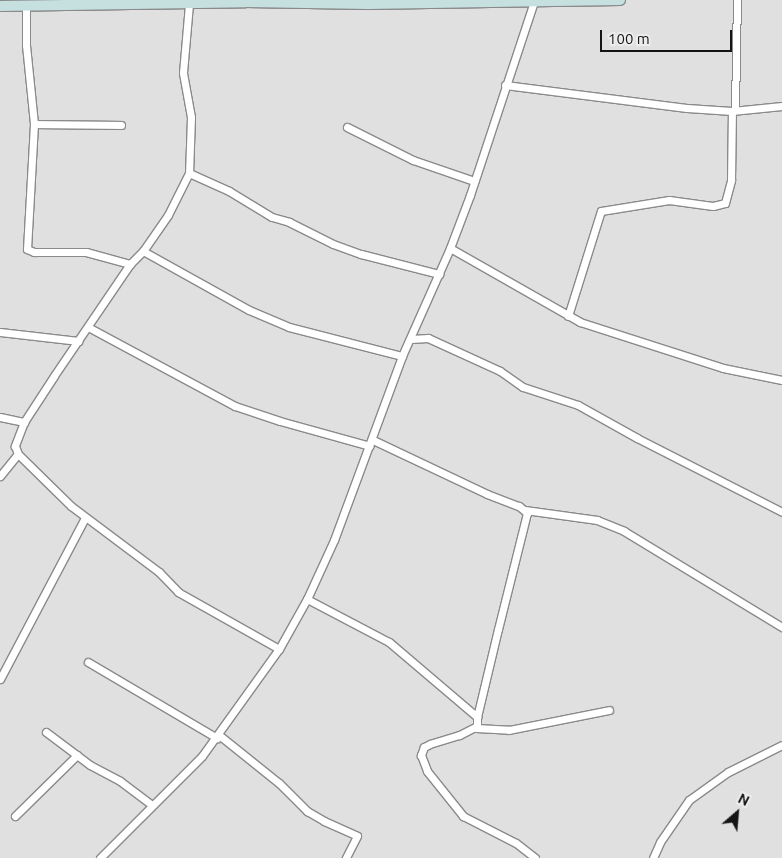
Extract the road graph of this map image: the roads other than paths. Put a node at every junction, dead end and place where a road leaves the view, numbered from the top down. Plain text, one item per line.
1 (620, 0) edge
2 (737, 0) edge
3 (551, 1) edge
4 (192, 2) edge
5 (534, 2) junction
6 (0, 6) edge
7 (26, 7) junction
8 (505, 85) junction
9 (782, 106) edge
10 (734, 110) junction
11 (34, 124) junction
12 (121, 125) dead end
13 (347, 127) dead end
14 (189, 173) junction
15 (474, 181) junction
16 (450, 248) junction
17 (143, 251) junction
18 (130, 264) junction
19 (439, 274) junction
20 (568, 316) junction
21 (418, 323) junction
22 (88, 327) junction
23 (0, 332) edge
24 (428, 338) junction
25 (411, 339) junction
26 (78, 341) junction
27 (402, 356) junction
28 (782, 380) edge
29 (0, 417) edge
30 (24, 422) junction
31 (371, 443) junction
32 (18, 454) junction
33 (0, 476) edge
34 (525, 510) junction
35 (782, 512) edge
36 (84, 518) junction
37 (307, 598) junction
38 (782, 627) edge
39 (279, 649) junction
40 (88, 662) dead end
41 (0, 679) edge
42 (609, 710) dead end
43 (477, 717) junction
44 (476, 728) junction
45 (46, 732) dead end
46 (218, 736) junction
47 (782, 745) edge
48 (77, 755) junction
49 (152, 806) junction
50 (15, 816) dead end
51 (100, 858) edge
52 (346, 858) edge
53 (535, 858) edge
54 (653, 858) edge

1 - 3 street
2 - 10 street
3 - 5 street
4 - 5 street
4 - 7 street
4 - 14 street
5 - 8 street
6 - 7 street
7 - 11 street
8 - 10 street
8 - 15 street
9 - 10 street
10 - 20 street
11 - 12 street
11 - 18 street
13 - 15 street
14 - 17 street
14 - 19 street
15 - 16 street
16 - 19 street
16 - 20 street
17 - 18 street
17 - 27 street
18 - 22 street
19 - 21 street
20 - 28 street
21 - 24 street
21 - 25 street
22 - 26 street
22 - 31 street
23 - 26 street
24 - 25 street
24 - 35 street
25 - 27 street
26 - 30 street
27 - 31 street
29 - 30 street
30 - 32 street
31 - 34 street
31 - 37 street
32 - 33 street
32 - 36 street
34 - 38 street
34 - 43 street
36 - 39 street
36 - 41 street
37 - 39 street
37 - 43 street
39 - 46 street
40 - 46 street
42 - 44 street
43 - 44 street
44 - 53 street
45 - 48 street
46 - 49 street
46 - 52 street
47 - 54 street
48 - 49 street
48 - 50 street
49 - 51 street

